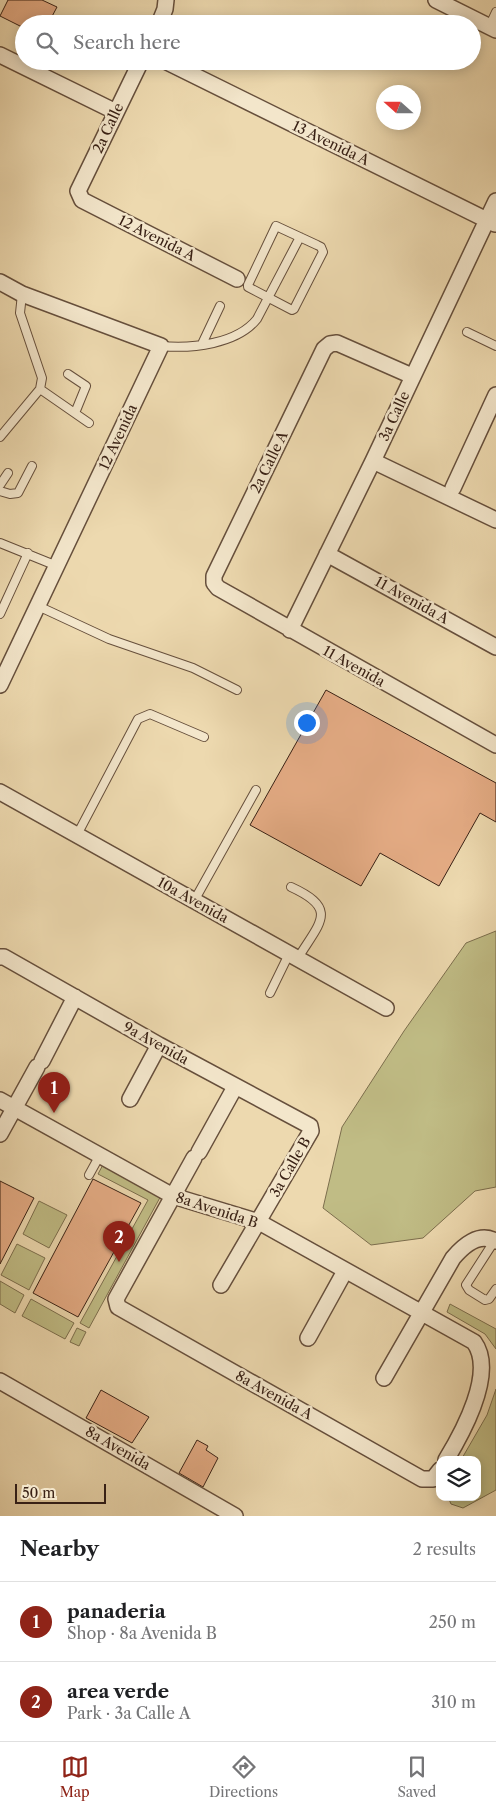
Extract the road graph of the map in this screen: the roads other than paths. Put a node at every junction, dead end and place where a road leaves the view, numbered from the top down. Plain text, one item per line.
1 (166, 0) edge
2 (436, 0) edge
3 (496, 12) edge
4 (163, 15) edge
5 (465, 15) edge
6 (481, 23) edge
7 (493, 29) edge
8 (0, 55) edge
9 (15, 62) edge
10 (31, 70) edge
11 (137, 70) edge
12 (183, 70) edge
13 (116, 112) junction
14 (79, 196) joint
15 (496, 201) edge
16 (491, 222) edge
17 (300, 237) junction
18 (237, 279) dead end
19 (0, 282) edge
20 (22, 294) junction
21 (269, 298) junction
22 (220, 306) dead end
23 (467, 332) dead end
24 (202, 344) junction
25 (161, 346) junction
26 (496, 346) edge
27 (68, 374) dead end
28 (412, 376) junction
29 (40, 389) junction
30 (496, 395) edge
31 (75, 413) junction
32 (90, 423) dead end
33 (0, 437) edge
34 (374, 461) junction
35 (32, 466) dead end
36 (8, 473) dead end
37 (0, 485) edge
38 (453, 488) dead end
39 (0, 491) edge
40 (496, 520) edge
41 (0, 543) edge
42 (28, 553) junction
43 (327, 554) junction
44 (57, 566) junction
45 (214, 582) joint
46 (38, 606) junction
47 (0, 614) edge
48 (290, 630) junction
49 (496, 647) edge
50 (0, 686) edge
51 (237, 690) dead end
52 (204, 737) dead end
53 (496, 745) edge
54 (256, 790) dead end
55 (0, 792) edge
56 (77, 835) junction
57 (291, 887) dead end
58 (194, 900) junction
59 (293, 956) junction
60 (2, 957) edge
61 (270, 993) dead end
62 (75, 997) junction
63 (386, 1008) dead end
64 (159, 1045) junction
65 (235, 1086) junction
66 (130, 1099) dead end
67 (0, 1100) edge
68 (14, 1108) junction
69 (310, 1126) joint
70 (0, 1134) edge
71 (100, 1155) junction
72 (89, 1175) dead end
73 (173, 1196) junction
74 (259, 1222) junction
75 (495, 1240) edge
76 (345, 1271) junction
77 (221, 1284) dead end
78 (496, 1289) edge
79 (420, 1312) junction
80 (308, 1338) dead end
81 (384, 1378) dead end
82 (0, 1381) edge
83 (448, 1456) edge
84 (436, 1475) edge
85 (236, 1516) edge

1 - 4 street
2 - 5 street
3 - 7 lane
6 - 7 street
8 - 9 street
10 - 13 street
11 - 13 street, 2a Calle
12 - 16 street, 13 Avenida A
13 - 14 street, 2a Calle
14 - 18 street, 12 Avenida A
15 - 16 street, 3a Calle
16 - 28 street, 3a Calle
17 - 21 lane
17 - 21 lane
17 - 21 lane
19 - 20 street
20 - 25 street
20 - 29 lane
21 - 24 lane
22 - 24 lane
23 - 26 lane
24 - 25 lane
25 - 44 street, 12 Avenida
27 - 31 lane
28 - 34 street, 3a Calle
28 - 45 street, 2a Calle A
29 - 31 lane
29 - 33 lane
30 - 38 street
31 - 32 lane
34 - 40 street
34 - 43 street, 3a Calle
35 - 39 lane
36 - 37 lane
41 - 42 lane
42 - 44 lane
42 - 47 lane
43 - 48 street, 3a Calle
43 - 49 street, 11 Avenida A
44 - 46 street, 12 Avenida
45 - 48 street, 11 Avenida
46 - 50 street, 12 Avenida
46 - 51 lane
48 - 53 street, 11 Avenida
52 - 56 lane
54 - 58 lane
55 - 56 street, 10a Avenida
56 - 58 street, 10a Avenida
57 - 59 lane
58 - 59 street, 10a Avenida
59 - 61 lane
59 - 63 street, 10a Avenida
60 - 62 street, 9a Avenida
62 - 64 street, 9a Avenida
62 - 68 street
64 - 65 street, 9a Avenida
64 - 66 street
65 - 69 street, 9a Avenida
65 - 73 street
67 - 68 street, 8a Avenida B
68 - 70 street
68 - 71 street, 8a Avenida B
69 - 74 street, 3a Calle B
71 - 72 lane
71 - 73 street, 8a Avenida B
73 - 74 street, 8a Avenida B
73 - 84 street, 8a Avenida A
74 - 76 street, 8a Avenida B
74 - 77 street, 3a Calle B
75 - 78 lane
75 - 79 street
76 - 79 street, 8a Avenida B
76 - 80 street
79 - 81 street
79 - 83 street, 8a Avenida B
82 - 85 street, 8a Avenida

